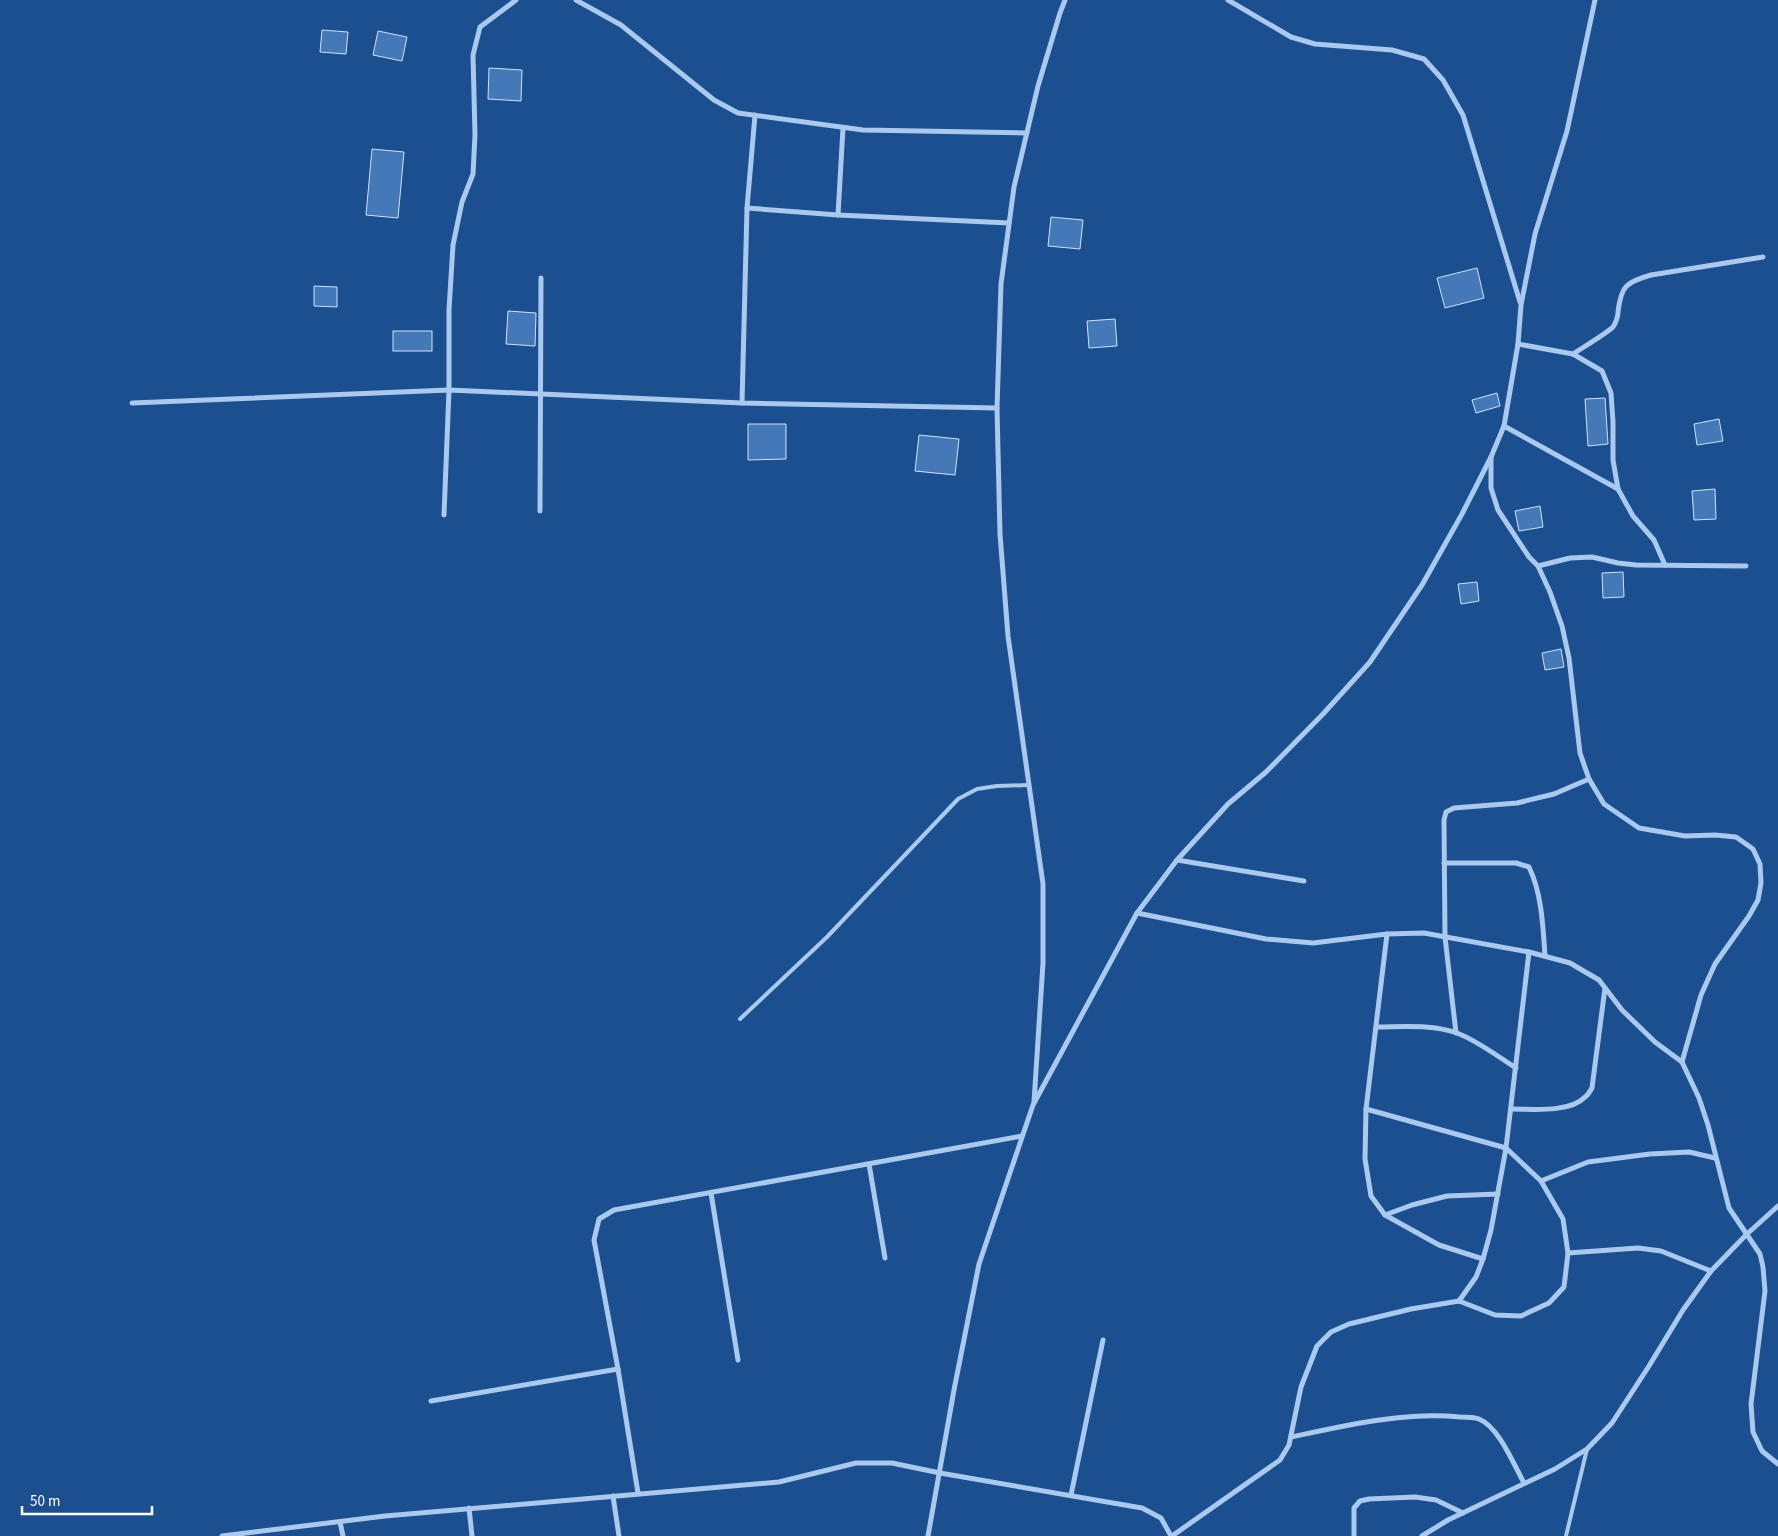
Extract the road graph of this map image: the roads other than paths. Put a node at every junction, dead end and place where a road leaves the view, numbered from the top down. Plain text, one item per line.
1 (516, 0) edge
2 (576, 0) edge
3 (1065, 0) edge
4 (1228, 0) edge
5 (1595, 0) edge
6 (755, 115) junction
7 (843, 128) junction
8 (1027, 133) junction
9 (748, 208) junction
10 (838, 215) junction
11 (1009, 223) junction
12 (1763, 257) dead end
13 (541, 278) dead end
14 (1521, 305) junction
15 (1518, 344) junction
16 (1573, 354) junction
17 (449, 390) junction
18 (540, 395) junction
19 (742, 403) junction
20 (132, 404) dead end
21 (997, 408) junction
22 (1504, 426) junction
23 (1491, 457) junction
24 (1618, 489) junction
25 (540, 511) dead end
26 (444, 515) dead end
27 (1665, 565) junction
28 (1538, 566) junction
29 (1746, 566) dead end
30 (1589, 779) junction
31 (1029, 785) junction
32 (1177, 860) junction
33 (1444, 862) junction
34 (1304, 881) dead end
35 (1137, 913) junction
36 (1387, 934) junction
37 (1445, 936) junction
38 (1529, 952) junction
39 (1545, 956) junction
40 (1606, 988) junction
41 (740, 1019) dead end
42 (1376, 1027) junction
43 (1456, 1033) junction
44 (1682, 1062) junction
45 (1516, 1068) junction
46 (1033, 1105) junction
47 (1366, 1109) junction
48 (1511, 1109) junction
49 (1022, 1136) junction
50 (1506, 1148) junction
51 (1715, 1158) junction
52 (869, 1164) junction
53 (1541, 1181) junction
54 (711, 1193) junction
55 (1498, 1194) junction
56 (1778, 1206) edge
57 (1386, 1215) junction
58 (1747, 1234) junction
59 (1568, 1253) junction
60 (885, 1258) dead end
61 (1483, 1259) junction
62 (1711, 1271) junction
63 (1459, 1301) junction
64 (1103, 1340) dead end
65 (738, 1360) dead end
66 (618, 1369) junction
67 (431, 1401) dead end
68 (1290, 1438) junction
69 (1587, 1449) junction
70 (1778, 1464) edge
71 (940, 1472) junction
72 (1524, 1483) junction
73 (638, 1494) junction
74 (1071, 1495) junction
75 (613, 1496) junction
76 (469, 1508) junction
77 (1463, 1513) junction
78 (340, 1522) junction
79 (222, 1536) edge
80 (343, 1536) edge
81 (472, 1536) edge
82 (619, 1536) edge
83 (928, 1536) edge
84 (1172, 1536) edge
85 (1354, 1536) edge
86 (1422, 1536) edge
87 (1566, 1536) edge

1 - 17 street
2 - 6 street
3 - 8 street
4 - 14 street
5 - 14 street
6 - 7 street
6 - 9 street
7 - 8 street
7 - 10 street
8 - 11 street
9 - 10 street
9 - 19 street
10 - 11 street
11 - 21 street
12 - 16 street
13 - 18 street
14 - 15 street
15 - 16 street
15 - 22 street
16 - 24 street
17 - 18 street
17 - 20 street
17 - 26 street
18 - 19 street
18 - 25 street
19 - 21 street
21 - 31 street
22 - 23 street
22 - 24 street
23 - 28 street
23 - 32 street
24 - 27 street
27 - 28 street
27 - 29 street
28 - 30 street
30 - 33 street
30 - 44 street
31 - 41 lane
31 - 46 street
32 - 34 street
32 - 35 street
33 - 37 street
33 - 39 street
35 - 36 street
35 - 46 street
36 - 37 street
36 - 42 street
37 - 38 street
37 - 43 street
38 - 39 street
38 - 45 street
39 - 40 street
40 - 44 street
40 - 48 street
42 - 43 street
42 - 47 street
43 - 45 street
44 - 51 street
45 - 48 street
46 - 49 street
47 - 50 street
47 - 57 street
48 - 50 street
49 - 52 street
49 - 71 street
50 - 53 street
50 - 55 street
51 - 53 street
51 - 58 street
52 - 54 street
52 - 60 street
53 - 59 street
54 - 65 street
54 - 66 street
55 - 57 street
55 - 61 street
56 - 58 street
57 - 61 street
58 - 62 street
58 - 70 street
59 - 62 street
59 - 63 street
61 - 63 street
62 - 69 street
63 - 68 street
64 - 74 street
66 - 67 street
66 - 73 street
68 - 72 street
68 - 84 street
69 - 72 street
69 - 87 lane
71 - 73 street
71 - 74 street
71 - 83 street
72 - 77 street
73 - 75 street
74 - 84 street
75 - 76 street
75 - 82 street
76 - 78 street
76 - 81 street
77 - 85 street
77 - 86 street
78 - 79 street
78 - 80 street

